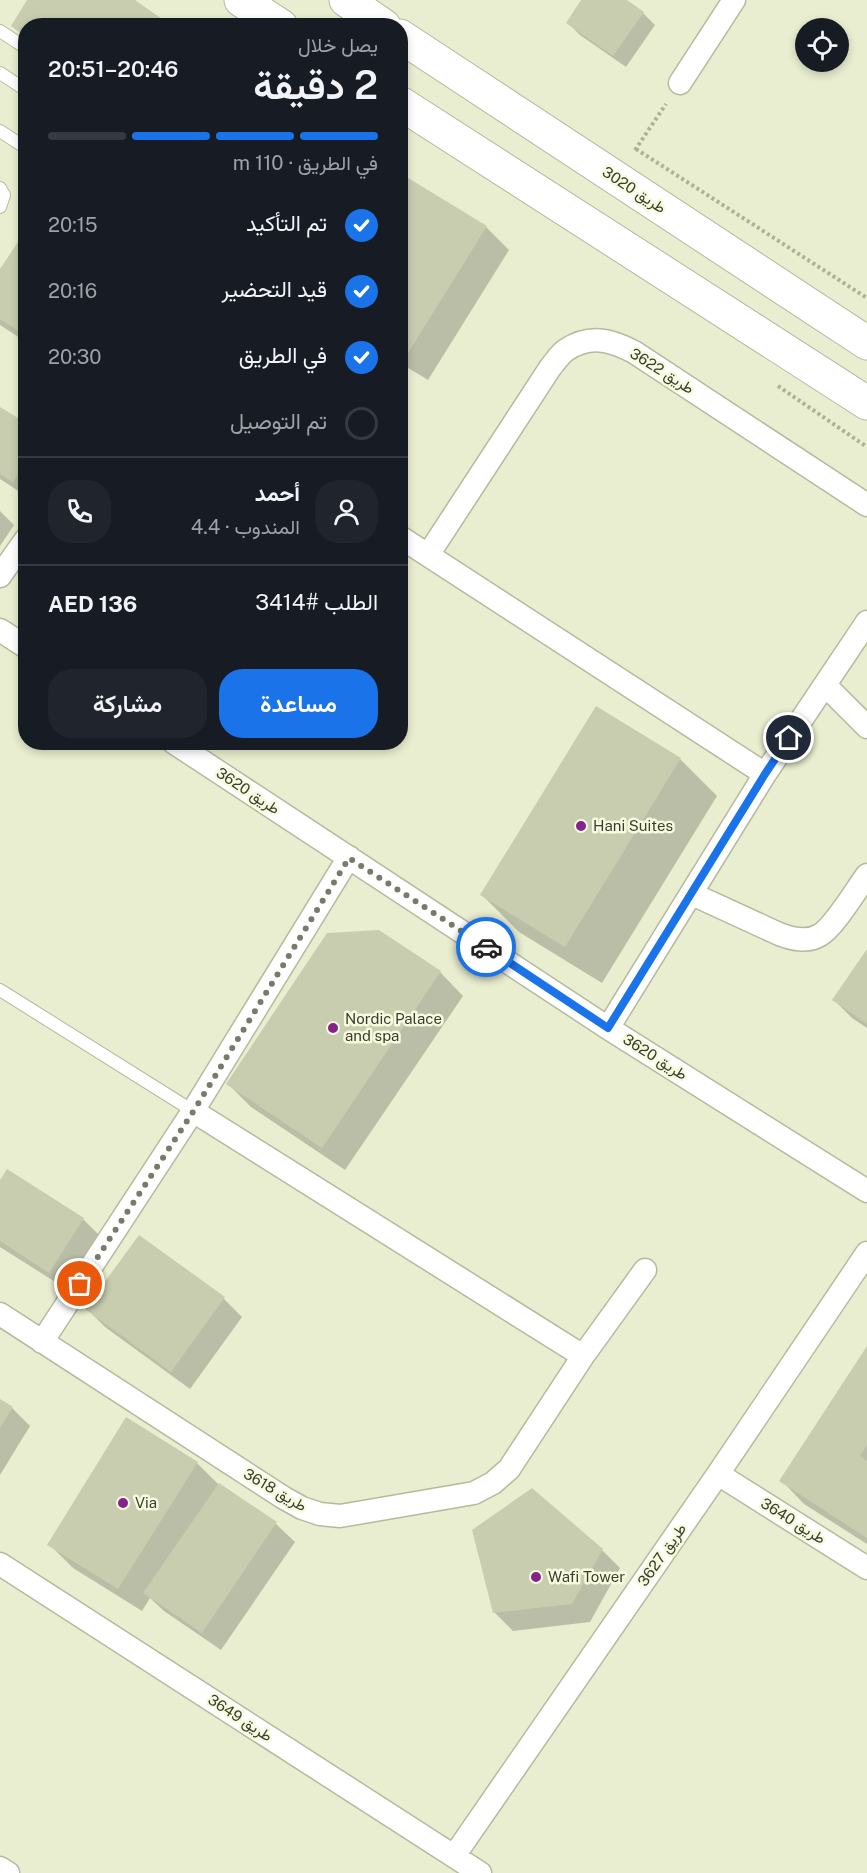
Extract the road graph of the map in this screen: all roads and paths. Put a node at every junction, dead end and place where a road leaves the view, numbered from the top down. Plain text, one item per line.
1 (241, 0) edge
2 (346, 0) edge
3 (734, 0) edge
4 (269, 18) edge
5 (372, 18) edge
6 (0, 31) edge
7 (408, 41) edge
8 (18, 43) edge
9 (0, 73) edge
10 (680, 83) joint
11 (18, 85) edge
12 (408, 108) edge
13 (0, 132) edge
14 (18, 143) edge
15 (636, 149) junction
16 (615, 178) junction
17 (0, 188) edge
18 (0, 207) edge
19 (867, 298) edge
20 (867, 343) edge
21 (867, 403) edge
22 (867, 505) edge
23 (408, 542) edge
24 (18, 550) edge
25 (428, 555) junction
26 (0, 576) edge
27 (867, 622) edge
28 (0, 630) edge
29 (18, 642) edge
30 (825, 685) junction
31 (867, 727) edge
32 (185, 750) edge
33 (765, 774) junction
34 (349, 858) junction
35 (867, 875) edge
36 (692, 894) junction
37 (0, 990) edge
38 (608, 1028) junction
39 (193, 1112) junction
40 (867, 1191) edge
41 (867, 1253) edge
42 (645, 1270) dead end
43 (0, 1314) edge
44 (42, 1342) junction
45 (583, 1356) junction
46 (718, 1474) junction
47 (0, 1564) edge
48 (867, 1568) edge
49 (454, 1856) junction
50 (0, 1868) edge
51 (8, 1873) edge
52 (480, 1873) edge

1 - 4 street
2 - 5 street
3 - 10 street
6 - 8 lane
7 - 16 street, طريق 3020
9 - 11 lane
10 - 15 path
12 - 21 street
13 - 14 lane
15 - 16 path
15 - 19 path
16 - 20 street, طريق 3020
17 - 18 lane
22 - 25 street, طريق 3622
23 - 25 street
24 - 26 street
25 - 33 street
27 - 30 street
28 - 29 street
30 - 31 street
30 - 33 street
32 - 34 street, طريق 3620
33 - 36 street
34 - 38 street, طريق 3620
34 - 39 street
35 - 36 street
36 - 38 street
37 - 39 lane
38 - 40 street, طريق 3620
39 - 44 street
39 - 45 street
41 - 46 street, طريق 3627
42 - 45 street, طريق 3618
43 - 44 street, طريق 3618
44 - 45 street, طريق 3618
46 - 48 street, طريق 3640
46 - 49 street, طريق 3627
47 - 49 street, طريق 3649
49 - 52 street, طريق 3649
50 - 51 street

